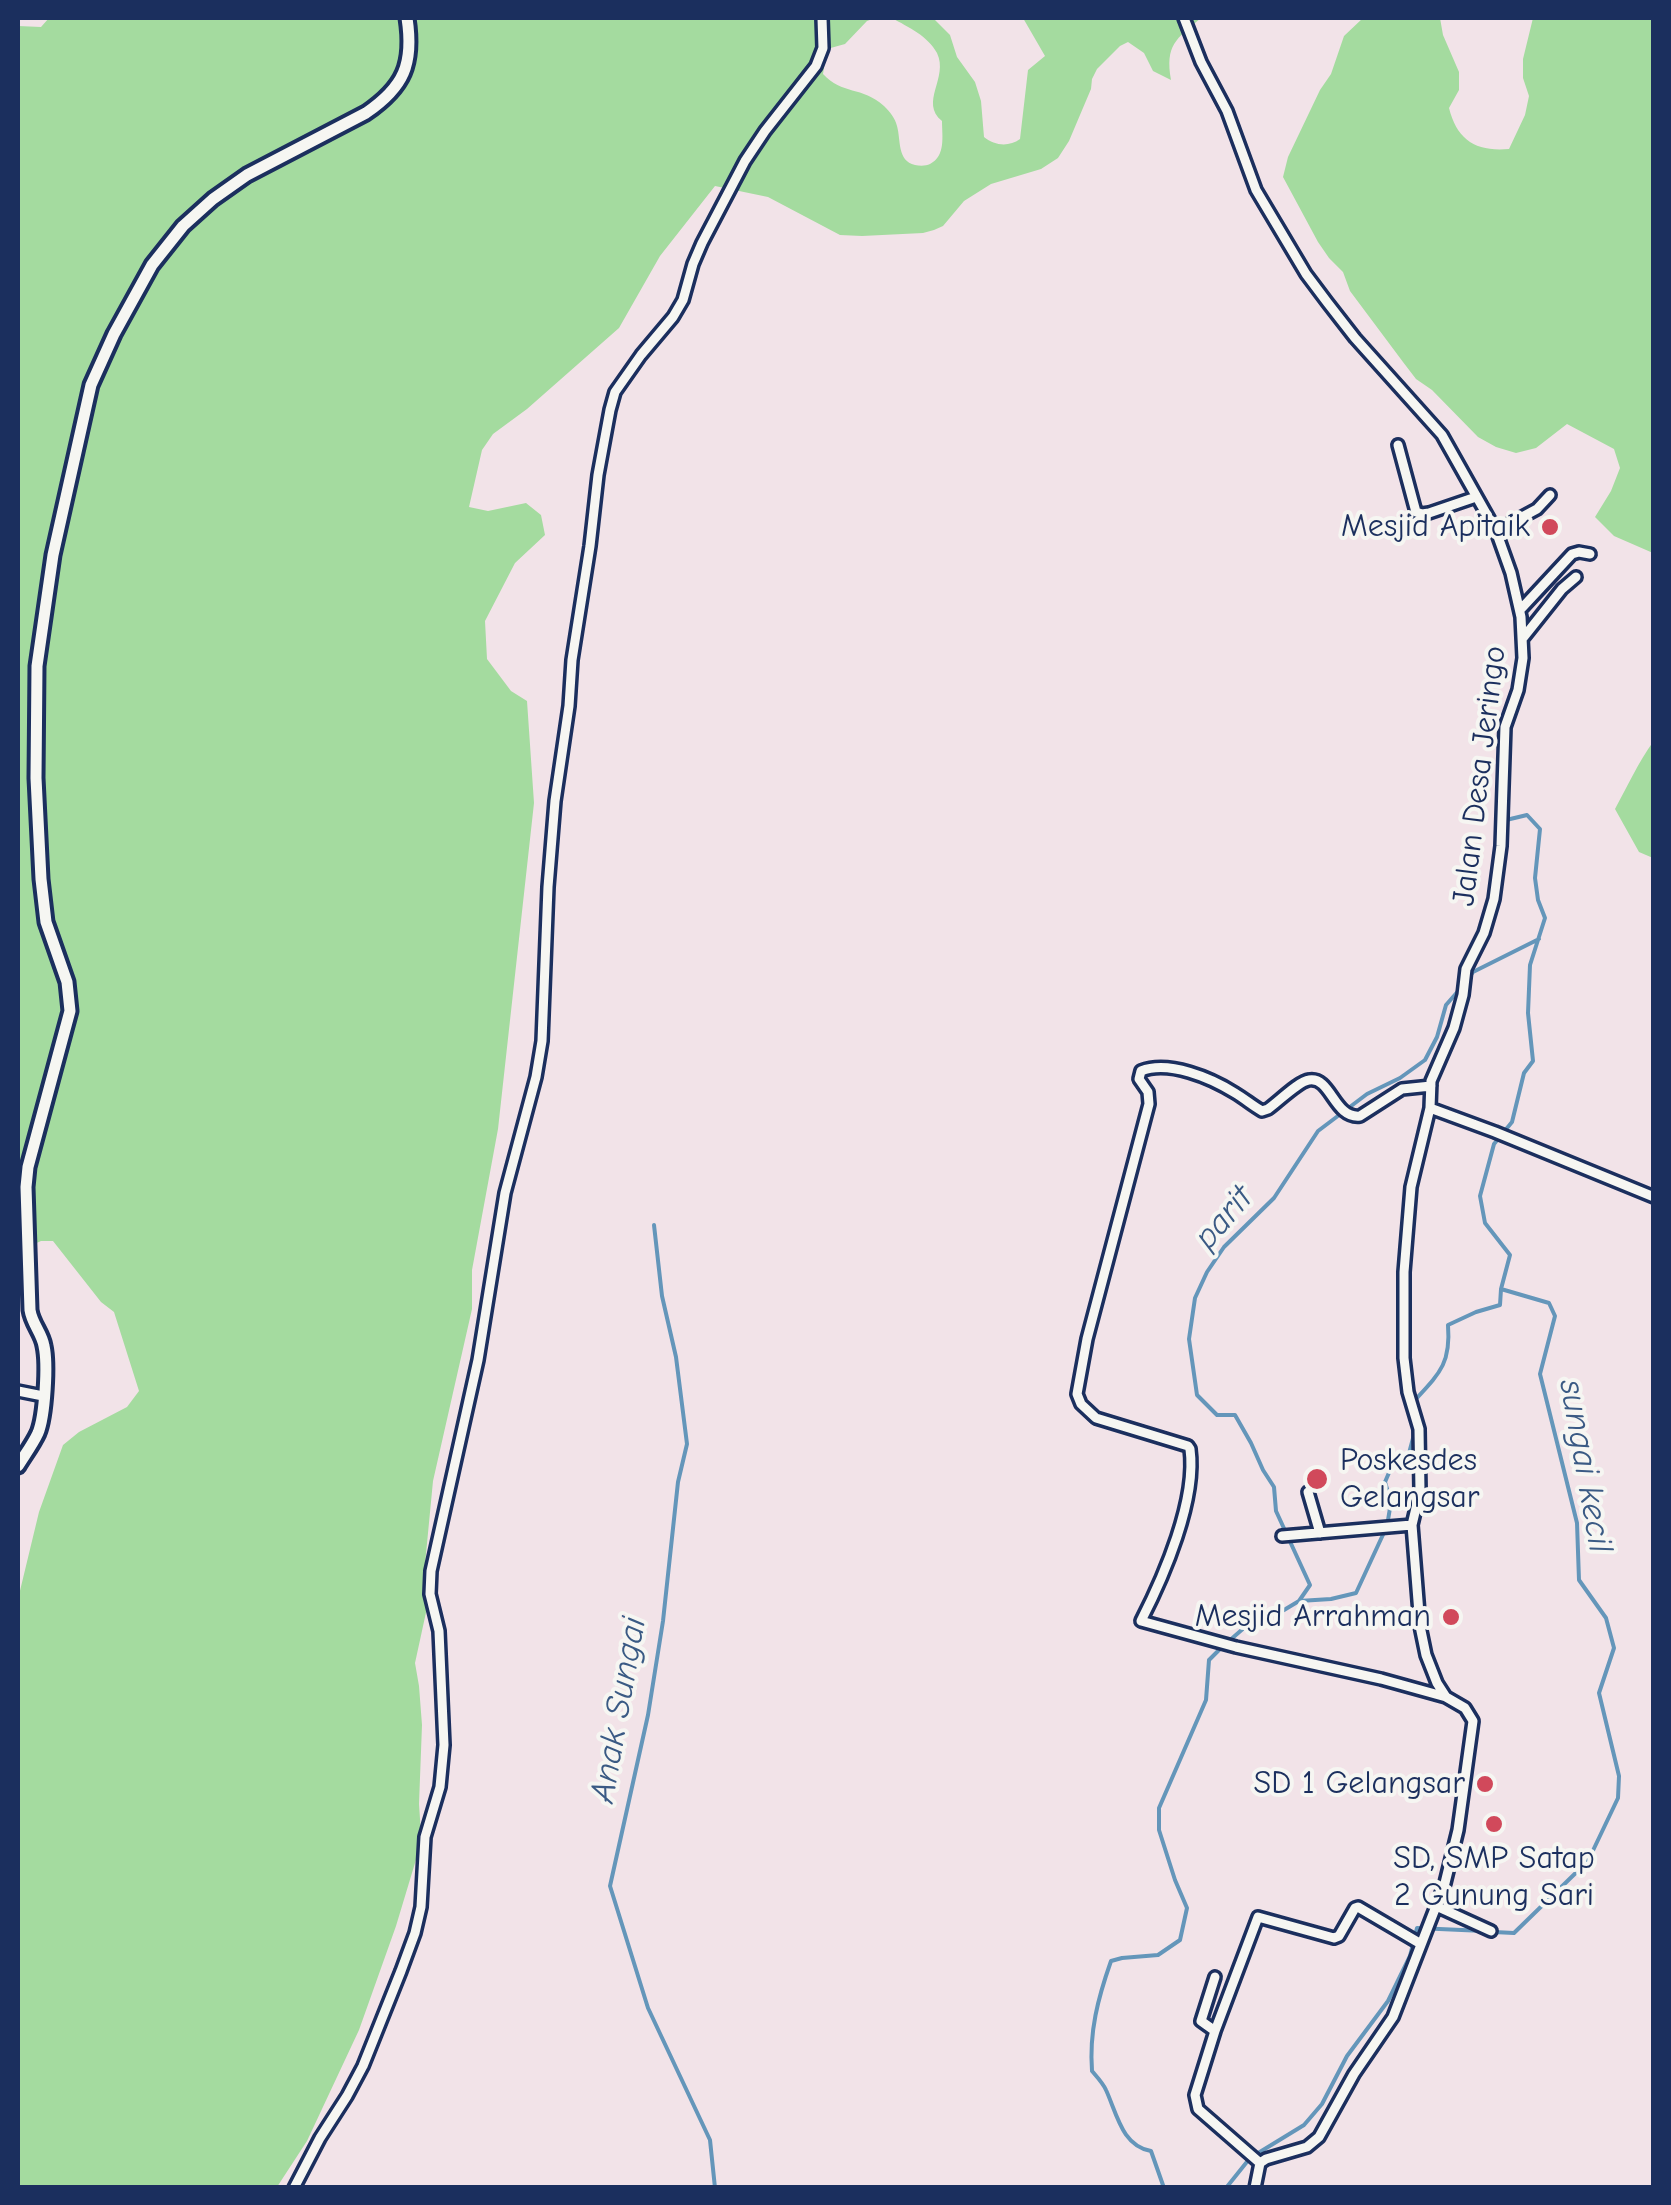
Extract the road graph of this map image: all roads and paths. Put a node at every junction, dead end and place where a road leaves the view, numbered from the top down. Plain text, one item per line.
1 (407, 18) edge
2 (822, 18) edge
3 (1184, 18) edge
4 (1398, 445) dead end
5 (1476, 496) junction
6 (1550, 496) dead end
7 (1496, 531) junction
8 (1590, 554) dead end
9 (1576, 577) dead end
10 (1520, 613) junction
11 (1523, 633) junction
12 (1430, 1086) junction
13 (1430, 1108) junction
14 (1654, 1197) edge
15 (24, 1310) edge
16 (18, 1391) edge
17 (44, 1396) junction
18 (18, 1466) edge
19 (1308, 1492) dead end
20 (1412, 1525) junction
21 (1320, 1533) junction
22 (1282, 1536) dead end
23 (1446, 1697) junction
24 (1436, 1906) junction
25 (1490, 1931) dead end
26 (1418, 1940) junction
27 (1215, 1978) dead end
28 (1215, 2031) junction
29 (1260, 2163) junction
30 (294, 2188) edge
31 (1255, 2188) edge

1 - 15 street
2 - 30 street
3 - 5 street, Jalan Desa Jeringo
4 - 5 street
5 - 7 street, Jalan Desa Jeringo
6 - 7 street
7 - 10 street, Jalan Desa Jeringo
8 - 10 street
9 - 11 street
10 - 11 street, Jalan Desa Jeringo
11 - 12 street, Jalan Desa Jeringo
12 - 13 street, Jalan Desa Jeringo
12 - 23 street
13 - 14 street
13 - 20 street, Jalan Desa Jeringo
15 - 17 street
16 - 17 street
17 - 18 street
19 - 21 street
20 - 21 street
20 - 23 street, Jalan Desa Jeringo
21 - 22 street
23 - 24 street, Jalan Desa Jeringo
24 - 25 street
24 - 26 street, Jalan Desa Jeringo
26 - 28 street
26 - 29 street, Jalan Desa Jeringo
27 - 28 street
28 - 29 street
29 - 31 street

